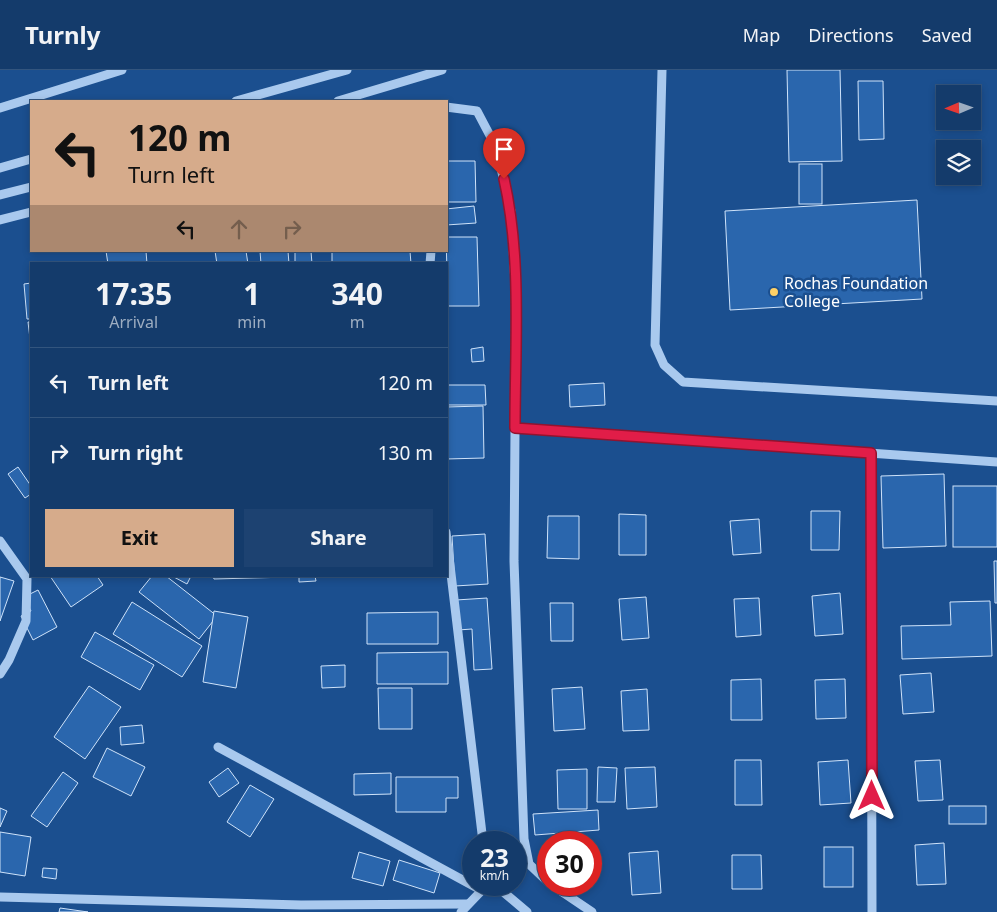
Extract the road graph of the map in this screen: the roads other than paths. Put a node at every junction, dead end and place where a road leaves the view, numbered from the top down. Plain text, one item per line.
1 (122, 70) edge
2 (348, 70) edge
3 (442, 70) edge
4 (662, 70) edge
5 (240, 100) edge
6 (341, 100) edge
7 (448, 107) edge
8 (0, 108) edge
9 (30, 159) edge
10 (0, 168) edge
11 (30, 187) edge
12 (0, 195) edge
13 (30, 212) edge
14 (0, 220) edge
15 (997, 401) edge
16 (515, 428) junction
17 (871, 453) junction
18 (997, 462) edge
19 (0, 541) edge
20 (448, 549) edge
21 (0, 674) edge
22 (218, 747) dead end
23 (482, 831) edge
24 (537, 872) edge
25 (462, 876) edge
26 (476, 896) edge
27 (508, 896) edge
28 (568, 896) edge
29 (0, 897) edge
30 (467, 904) junction
31 (461, 912) edge
32 (527, 912) edge
33 (592, 912) edge
34 (872, 912) edge

1 - 8 street
2 - 5 street
3 - 6 street
4 - 15 street
7 - 16 street
9 - 10 street
11 - 12 street
13 - 14 street
16 - 17 street
16 - 24 street
17 - 18 street
17 - 34 street
19 - 21 street
20 - 23 street
22 - 25 street
26 - 30 street
27 - 32 street
28 - 33 street
29 - 30 street
30 - 31 street

